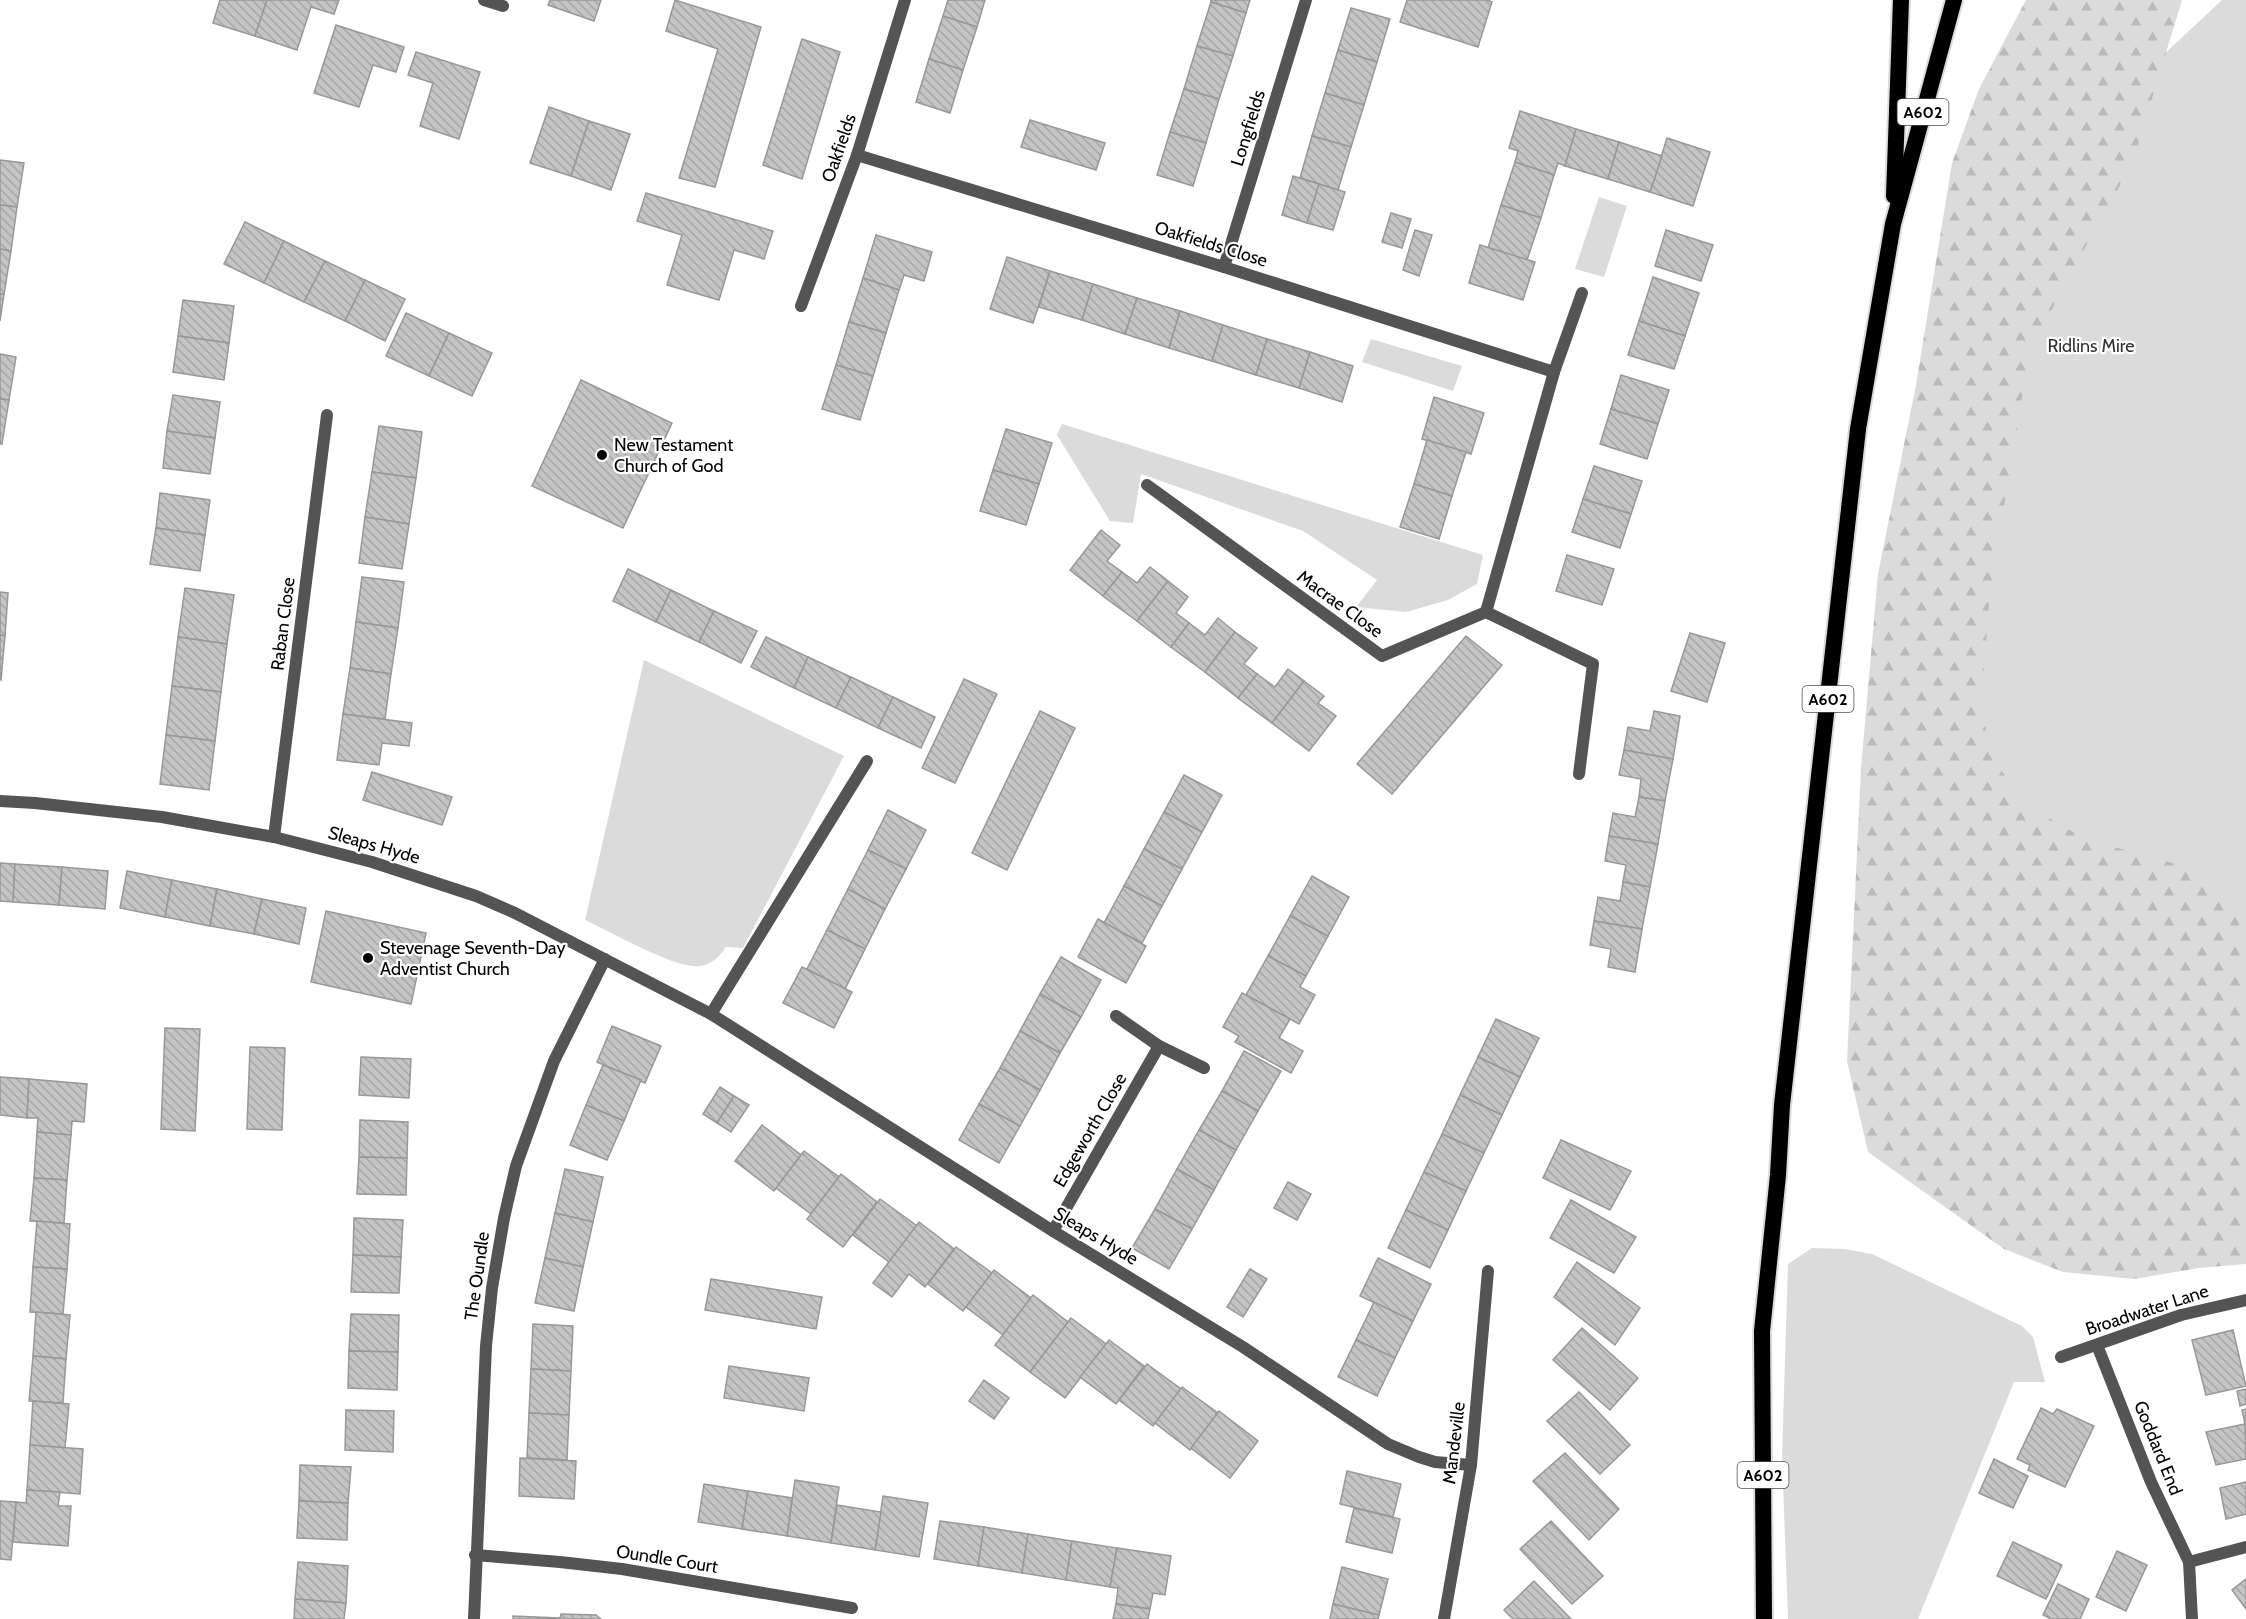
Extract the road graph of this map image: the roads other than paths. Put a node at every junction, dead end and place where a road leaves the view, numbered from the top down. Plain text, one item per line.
1 (484, 0) edge
2 (906, 0) edge
3 (1306, 0) edge
4 (1901, 0) edge
5 (1954, 0) edge
6 (503, 6) dead end
7 (857, 155) junction
8 (1893, 224) junction
9 (1224, 267) junction
10 (1582, 293) dead end
11 (801, 306) dead end
12 (1554, 372) junction
13 (327, 415) dead end
14 (1146, 484) dead end
15 (1486, 612) junction
16 (867, 761) dead end
17 (1579, 774) dead end
18 (0, 801) edge
19 (274, 837) junction
20 (605, 959) junction
21 (711, 1014) junction
22 (1116, 1016) dead end
23 (1159, 1046) junction
24 (1204, 1068) dead end
25 (1053, 1231) junction
26 (1488, 1270) dead end
27 (2246, 1300) edge
28 (2097, 1345) junction
29 (2061, 1357) dead end
30 (1471, 1465) junction
31 (2246, 1547) edge
32 (476, 1555) junction
33 (2189, 1562) junction
34 (852, 1608) dead end
35 (474, 1619) edge
36 (1444, 1619) edge
37 (1764, 1619) edge
38 (2192, 1619) edge

1 - 6 street
2 - 7 street, Oakfields
3 - 9 street, Longfields
4 - 8 highway, A602
5 - 8 highway, A602
7 - 9 street, Oakfields Close
7 - 11 street, Oakfields
8 - 37 highway, A602
9 - 12 street, Oakfields Close
10 - 12 street
12 - 15 street
13 - 19 street, Raban Close
14 - 15 street, Macrae Close
15 - 17 street
16 - 21 street
18 - 19 street, Sleaps Hyde
19 - 20 street, Sleaps Hyde
20 - 21 street, Sleaps Hyde
20 - 32 street, The Oundle
21 - 25 street, Sleaps Hyde
22 - 23 street
23 - 24 street
23 - 25 street, Edgeworth Close
25 - 30 street, Sleaps Hyde
26 - 30 street, Mandeville
27 - 28 street, Broadwater Lane
28 - 29 street, Broadwater Lane
28 - 33 street, Goddard End
30 - 36 street, Mandeville
31 - 33 street
32 - 34 street, Oundle Court
32 - 35 street, The Oundle
33 - 38 street, Goddard End

